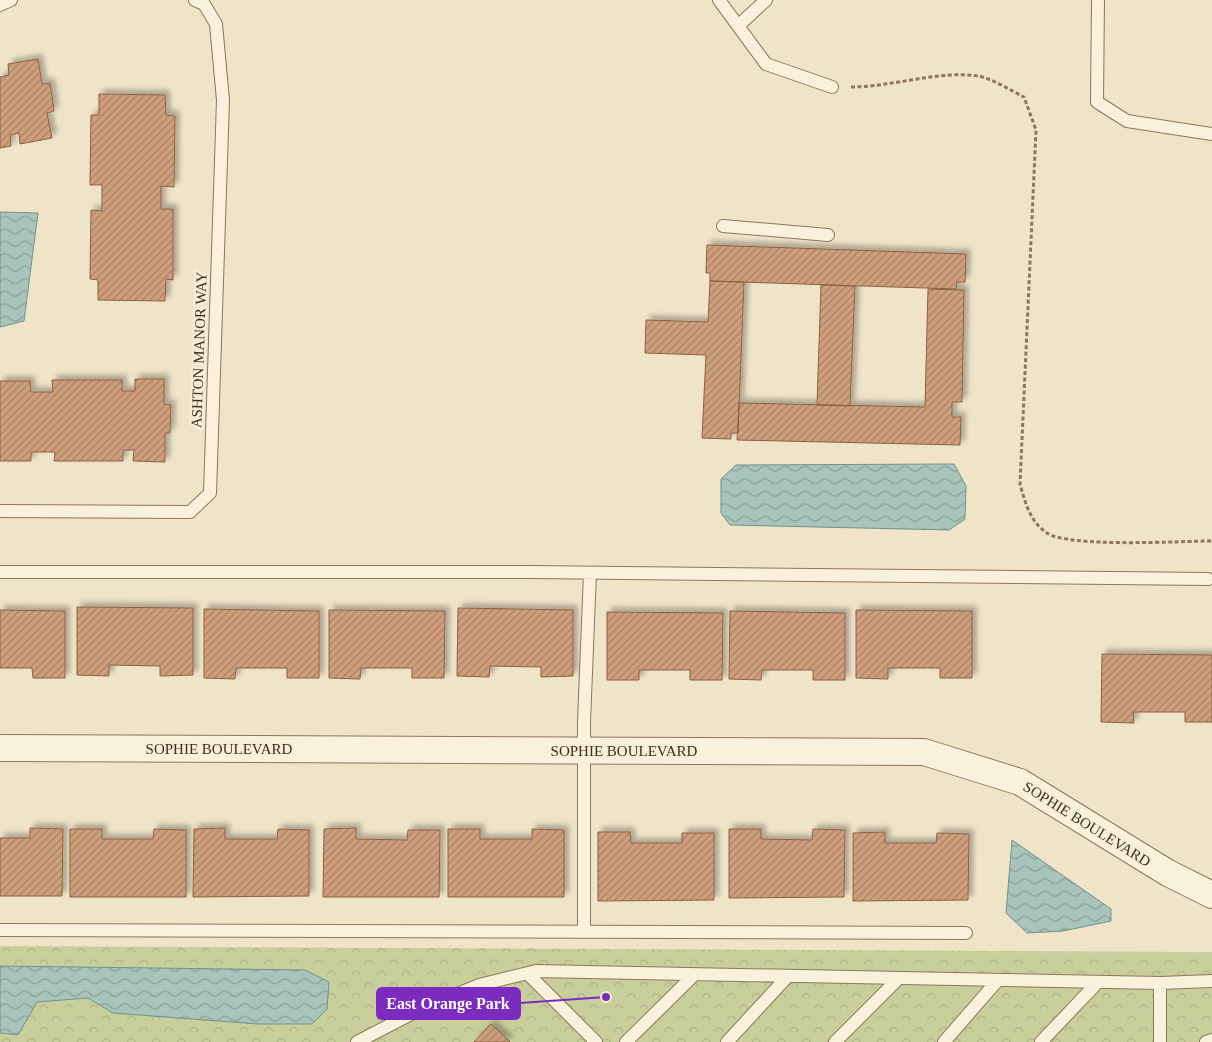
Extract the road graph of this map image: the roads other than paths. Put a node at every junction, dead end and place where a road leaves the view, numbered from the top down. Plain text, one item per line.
1 (12, 0) edge
2 (195, 0) edge
3 (719, 0) edge
4 (766, 0) edge
5 (1098, 0) edge
6 (0, 4) edge
7 (738, 26) junction
8 (832, 87) road end
9 (1212, 134) edge
10 (723, 226) dead end
11 (828, 235) dead end
12 (0, 511) edge
13 (0, 572) edge
14 (590, 573) junction
15 (1208, 580) dead end
16 (0, 748) edge
17 (585, 751) junction
18 (1212, 894) edge
19 (0, 930) edge
20 (584, 932) junction
21 (966, 933) dead end
22 (528, 974) junction
23 (694, 975) junction
24 (788, 976) junction
25 (899, 978) junction
26 (998, 980) junction
27 (1212, 981) edge
28 (1098, 982) junction
29 (1160, 983) junction
30 (1212, 1040) edge
31 (357, 1042) edge
32 (596, 1042) edge
33 (626, 1042) edge
34 (727, 1042) edge
35 (835, 1042) edge
36 (944, 1042) edge
37 (1040, 1042) edge
38 (1160, 1042) edge
39 (1206, 1042) edge

1 - 6 lane
2 - 12 lane, ASHTON MANOR WAY
3 - 7 lane
4 - 7 lane
5 - 9 lane
7 - 8 lane
10 - 11 lane
13 - 14 lane
14 - 15 lane
14 - 17 lane
16 - 17 street, SOPHIE BOULEVARD
17 - 18 street, SOPHIE BOULEVARD
17 - 20 lane
19 - 20 lane
20 - 21 lane
22 - 23 lane
22 - 31 lane
22 - 32 lane
23 - 24 lane
23 - 33 lane
24 - 25 lane
24 - 34 lane
25 - 26 lane
25 - 35 lane
26 - 28 lane
26 - 36 lane
27 - 29 lane
28 - 29 lane
28 - 37 lane
29 - 38 lane
30 - 39 lane

